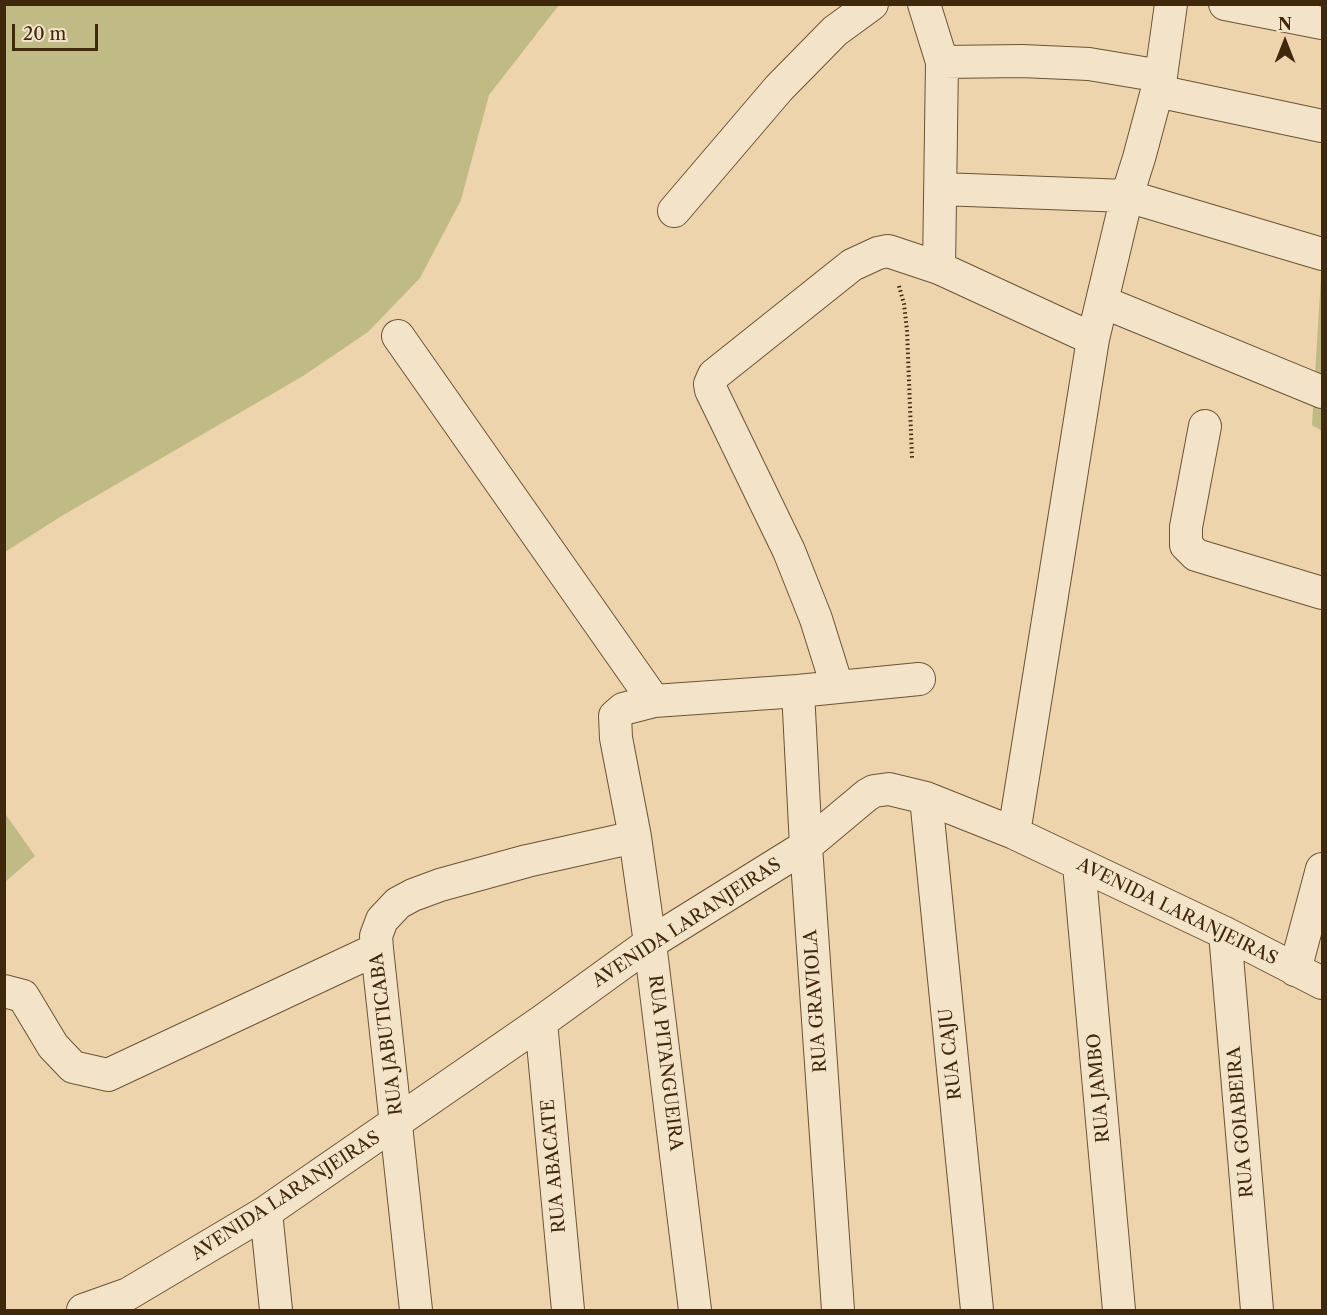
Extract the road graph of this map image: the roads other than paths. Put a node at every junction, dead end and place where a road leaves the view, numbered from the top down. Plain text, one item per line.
1 (872, 4) edge
2 (924, 4) edge
3 (1171, 4) edge
4 (1225, 4) edge
5 (1323, 23) edge
6 (942, 62) junction
7 (1159, 83) junction
8 (1323, 126) edge
9 (941, 189) junction
10 (1127, 196) junction
11 (674, 212) dead end
12 (1323, 254) edge
13 (939, 267) junction
14 (1103, 302) junction
15 (398, 336) dead end
16 (1093, 339) junction
17 (1323, 392) edge
18 (1205, 426) dead end
19 (1323, 593) edge
20 (919, 679) dead end
21 (837, 686) junction
22 (798, 691) junction
23 (654, 702) junction
24 (926, 798) junction
25 (1014, 833) junction
26 (635, 837) junction
27 (806, 846) junction
28 (1079, 865) junction
29 (1323, 869) edge
30 (1226, 933) junction
31 (376, 943) junction
32 (650, 943) junction
33 (1309, 976) edge
34 (4, 991) edge
35 (541, 1022) junction
36 (397, 1123) junction
37 (266, 1212) junction
38 (128, 1302) edge
39 (83, 1311) edge
40 (276, 1311) edge
41 (416, 1311) edge
42 (568, 1311) edge
43 (695, 1311) edge
44 (838, 1311) edge
45 (977, 1311) edge
46 (1119, 1311) edge
47 (1257, 1311) edge

1 - 11 street
2 - 6 street
3 - 7 street
4 - 5 street
6 - 7 street
6 - 9 street
7 - 8 street
7 - 10 street
9 - 10 street
9 - 13 street
10 - 12 street
10 - 14 street
13 - 16 street
13 - 21 street
14 - 16 street
14 - 17 street
15 - 23 street
16 - 25 street
18 - 19 street
20 - 21 street
21 - 22 street
22 - 23 street
22 - 27 street, RUA GRAVIOLA
23 - 26 street, RUA PITANGUEIRA
24 - 25 street, AVENIDA LARANJEIRAS
24 - 27 street, AVENIDA LARANJEIRAS
24 - 45 street, RUA CAJU
25 - 28 street, AVENIDA LARANJEIRAS
26 - 31 street
26 - 32 street, RUA PITANGUEIRA
27 - 32 street, AVENIDA LARANJEIRAS
27 - 44 street, RUA GRAVIOLA
28 - 30 street, AVENIDA LARANJEIRAS
28 - 46 street, RUA JAMBO
29 - 33 street
30 - 33 street, AVENIDA LARANJEIRAS
30 - 47 street, RUA GOIABEIRA
31 - 34 street
31 - 36 street, RUA JABUTICABA
32 - 35 street, AVENIDA LARANJEIRAS
32 - 43 street, RUA PITANGUEIRA
35 - 36 street, AVENIDA LARANJEIRAS
35 - 42 street, RUA ABACATE
36 - 37 street, AVENIDA LARANJEIRAS
36 - 41 street, RUA JABUTICABA
37 - 38 street, AVENIDA LARANJEIRAS
37 - 40 street
38 - 39 street, AVENIDA LARANJEIRAS

